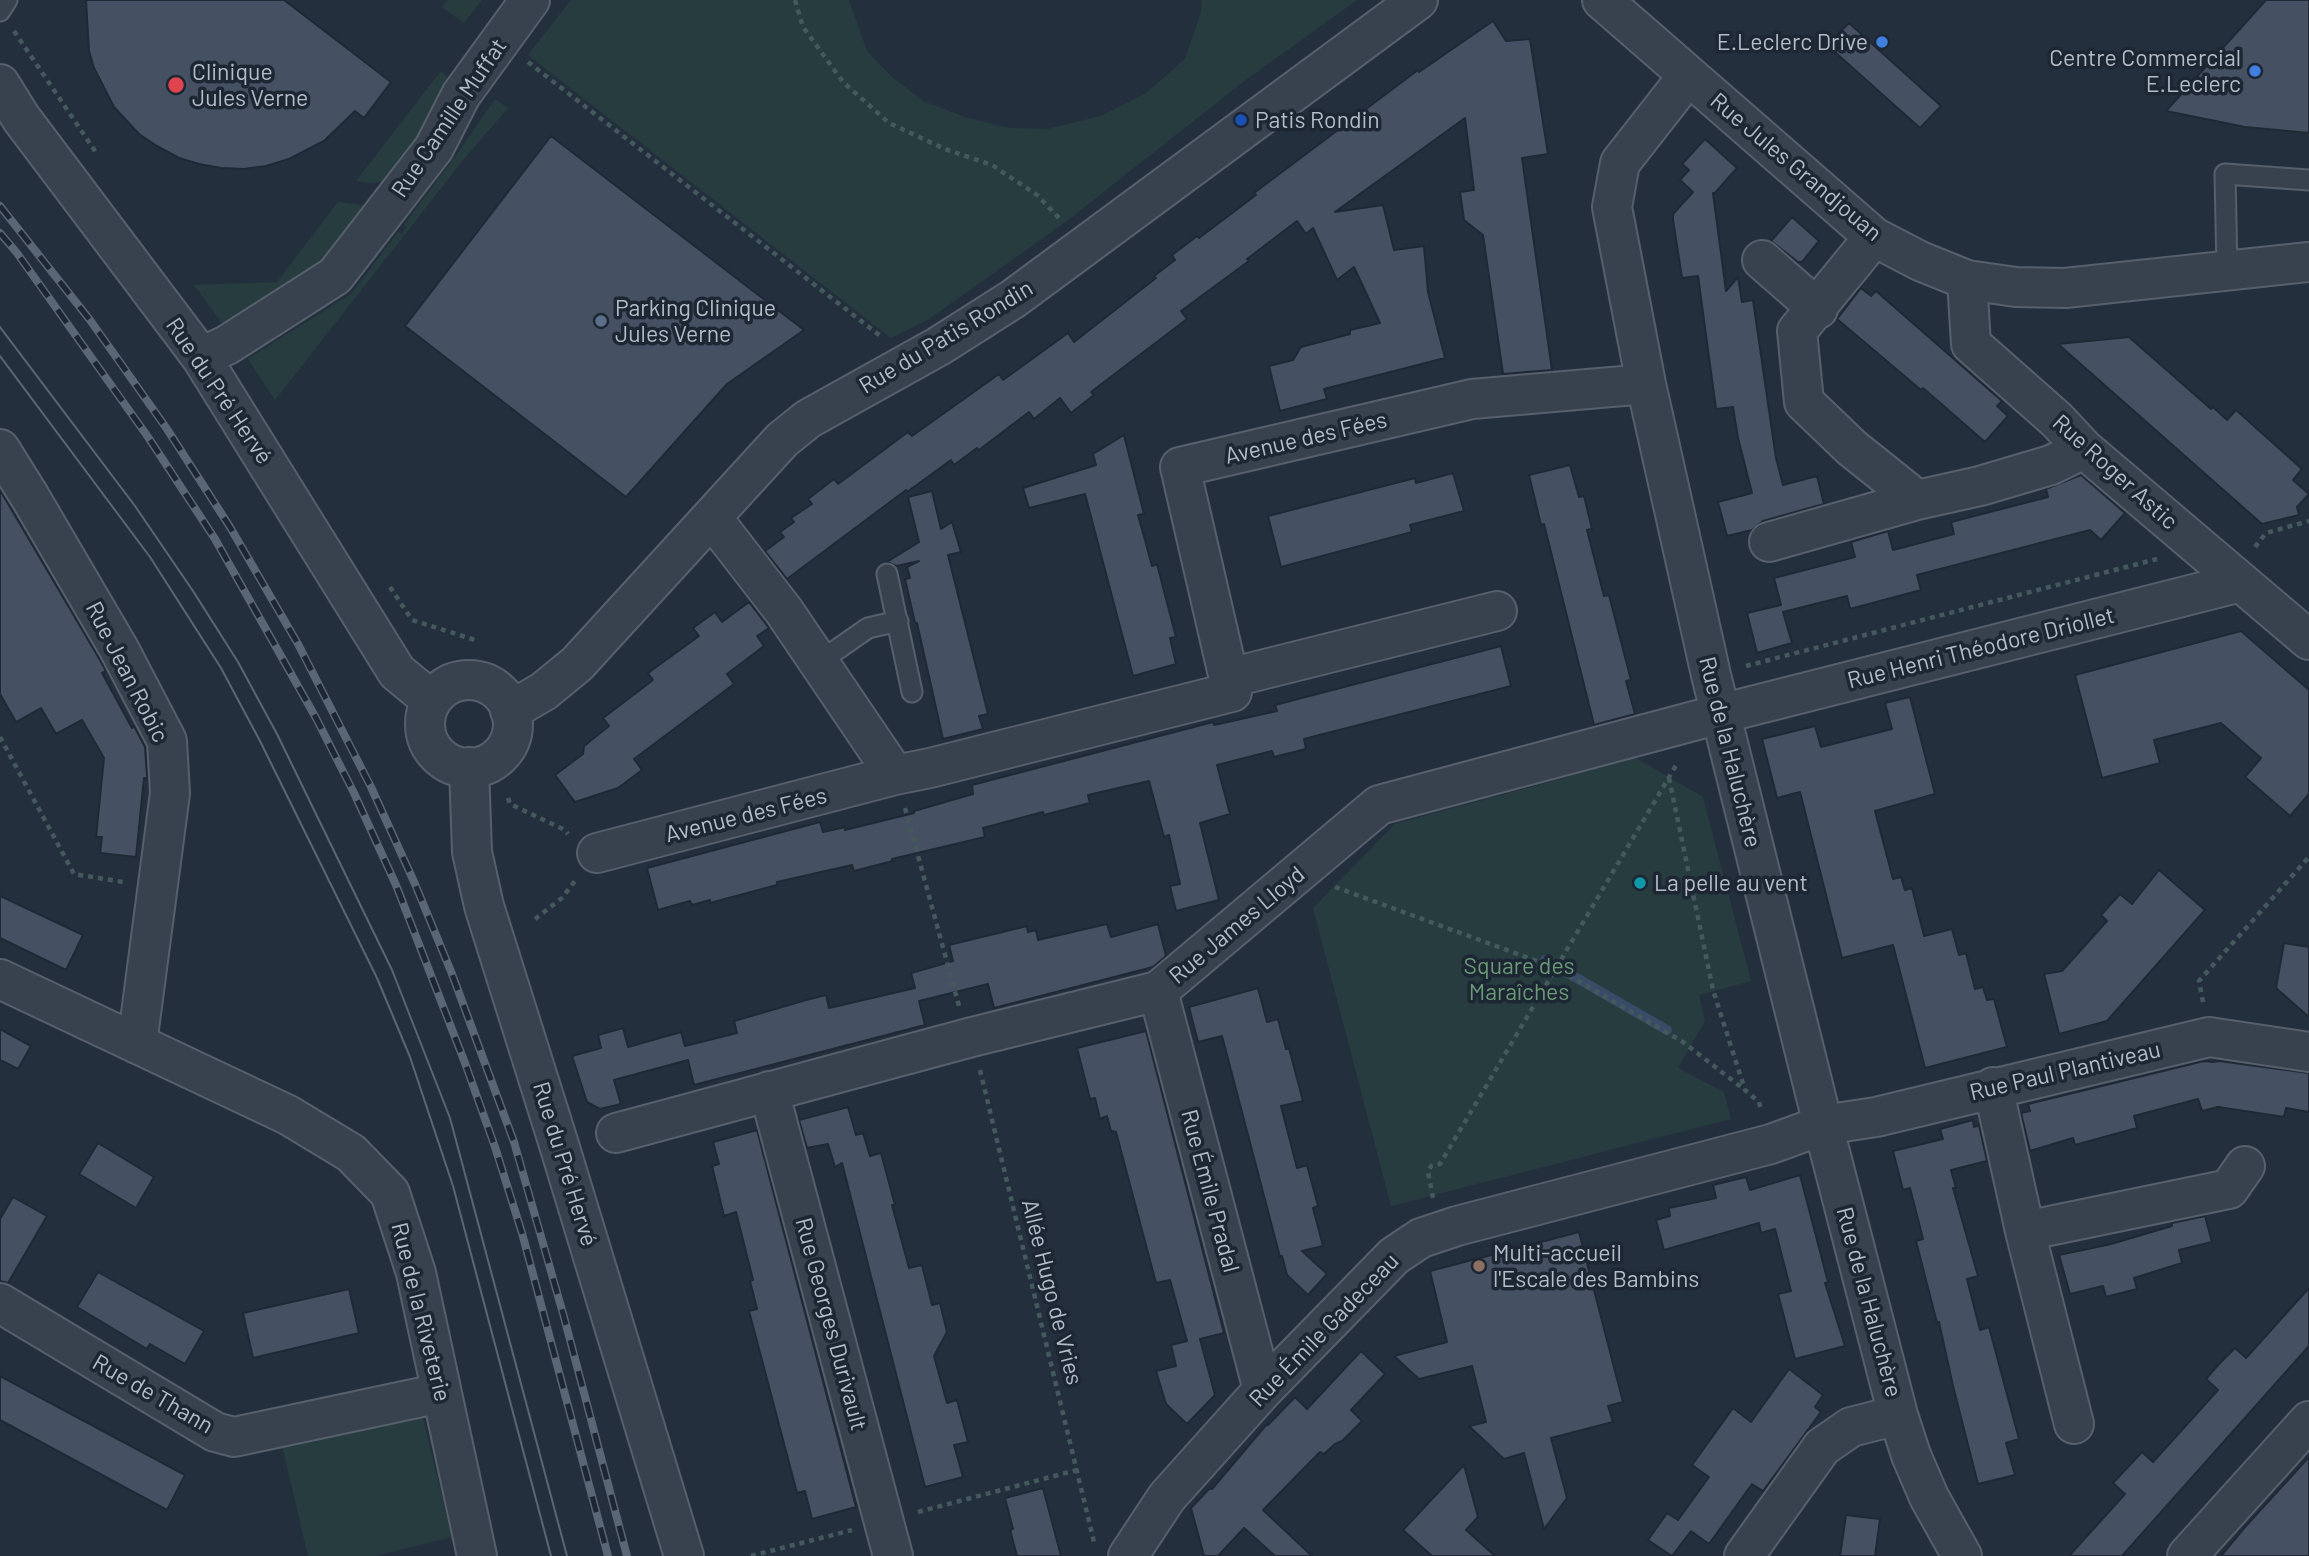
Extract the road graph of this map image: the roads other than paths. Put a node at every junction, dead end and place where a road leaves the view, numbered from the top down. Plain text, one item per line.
1 (7, 0) edge
2 (530, 0) edge
3 (1418, 0) edge
4 (1602, 0) edge
5 (0, 11) edge
6 (1688, 76) junction
7 (0, 84) edge
8 (2309, 180) edge
9 (1874, 237) junction
10 (1762, 260) dead end
11 (2309, 262) edge
12 (2227, 271) junction
13 (1967, 280) junction
14 (1818, 309) junction
15 (201, 357) junction
16 (1646, 384) junction
17 (0, 449) edge
18 (2084, 449) junction
19 (1917, 500) junction
20 (712, 519) junction
21 (1769, 542) dead end
22 (887, 574) dead end
23 (2241, 582) junction
24 (1497, 611) dead end
25 (898, 621) junction
26 (2309, 640) edge
27 (819, 662) junction
28 (1229, 678) junction
29 (912, 692) dead end
30 (432, 700) junction
31 (510, 711) junction
32 (1720, 714) junction
33 (468, 767) junction
34 (895, 775) junction
35 (581, 857) road end
36 (0, 979) edge
37 (1158, 991) junction
38 (137, 1044) junction
39 (2309, 1052) edge
40 (1993, 1087) junction
41 (769, 1091) junction
42 (1823, 1125) junction
43 (615, 1133) dead end
44 (2245, 1166) dead end
45 (2025, 1231) junction
46 (0, 1303) edge
47 (1263, 1391) junction
48 (441, 1393) junction
49 (1898, 1415) junction
50 (2309, 1421) edge
51 (2074, 1424) dead end
52 (1112, 1550) edge
53 (472, 1555) edge
54 (684, 1556) edge
55 (893, 1556) edge
56 (1744, 1556) edge
57 (1962, 1556) edge
58 (2187, 1556) edge

1 - 5 lane
2 - 15 street, Rue Camille Muffat
3 - 20 street, Rue du Patis Rondin
4 - 6 street, Rue Jules Grandjouan
6 - 9 street, Rue Jules Grandjouan
6 - 16 street, Rue de la Haluchère
7 - 15 street, Rue du Pré Hervé
8 - 12 lane
9 - 13 street, Rue Jules Grandjouan
9 - 14 street
10 - 14 street
11 - 12 street, Rue Jules Grandjouan
12 - 13 street, Rue Jules Grandjouan
13 - 18 street, Rue Roger Astic
14 - 19 street
15 - 30 street, Rue du Pré Hervé
16 - 28 street, Avenue des Fées
16 - 32 street, Rue de la Haluchère
17 - 38 street, Rue Jean Robic
18 - 19 street
18 - 23 street, Rue Roger Astic
19 - 21 street
20 - 27 street
20 - 31 street, Rue du Patis Rondin
22 - 25 lane
23 - 26 street, Rue Roger Astic
23 - 32 street, Rue Henri Théodore Driollet
24 - 28 street
25 - 27 lane
25 - 29 lane
27 - 34 street
28 - 34 street, Avenue des Fées
30 - 31 street
30 - 33 street
31 - 33 street
32 - 37 street, Rue James Lloyd
32 - 42 street, Rue de la Haluchère
33 - 54 street, Rue du Pré Hervé
34 - 35 street, Avenue des Fées
36 - 38 street, Rue de la Riveterie
37 - 41 street, Rue James Lloyd
37 - 47 street, Rue Émile Pradal
38 - 48 street, Rue de la Riveterie
39 - 40 street, Rue Paul Plantiveau
40 - 42 street, Rue Paul Plantiveau
40 - 45 street
41 - 43 street, Rue James Lloyd
41 - 55 street, Rue Georges Durivault
42 - 47 street, Rue Émile Gadeceau
42 - 49 street, Rue de la Haluchère
44 - 45 street
45 - 51 street
46 - 48 street, Rue de Thann
47 - 52 street, Rue Émile Gadeceau
48 - 53 street, Rue de la Riveterie
49 - 56 street
49 - 57 street, Rue de la Haluchère
50 - 58 street

